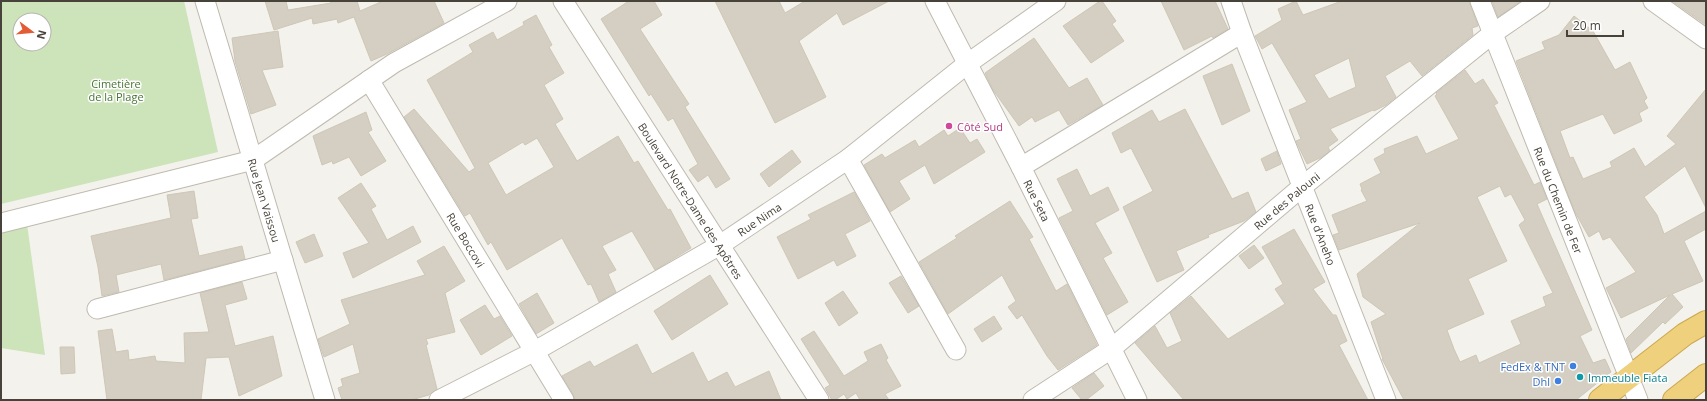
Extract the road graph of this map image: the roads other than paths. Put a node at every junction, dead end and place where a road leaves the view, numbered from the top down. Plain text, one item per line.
1 (204, 1) edge
2 (507, 1) edge
3 (563, 1) edge
4 (935, 1) edge
5 (1056, 1) edge
6 (1231, 1) edge
7 (1480, 1) edge
8 (1540, 1) edge
9 (1653, 1) edge
10 (1242, 33) junction
11 (1492, 34) junction
12 (1706, 39) edge
13 (967, 64) junction
14 (369, 80) junction
15 (848, 159) junction
16 (253, 160) junction
17 (1021, 167) junction
18 (1303, 186) junction
19 (1, 223) edge
20 (720, 245) junction
21 (283, 260) junction
22 (97, 309) dead end
23 (1706, 322) edge
24 (1111, 348) junction
25 (956, 350) dead end
26 (534, 351) junction
27 (1706, 375) edge
28 (1630, 377) junction
29 (325, 400) edge
30 (440, 400) edge
31 (564, 400) edge
32 (819, 400) edge
33 (1033, 400) edge
34 (1137, 400) edge
35 (1386, 400) edge
36 (1600, 400) edge
37 (1638, 400) edge
38 (1674, 400) edge

1 - 16 street, Rue Jean Vaissou
2 - 14 street
3 - 20 street, Boulevard Notre-Dame des Apôtres
4 - 13 street, Rue Seta
5 - 13 street, Rue Nima
6 - 10 street, Rue d'Aneho
7 - 11 street, Rue du Chemin de Fer
8 - 11 street, Rue des Palouni
9 - 12 street
10 - 17 street
10 - 18 street, Rue d'Aneho
11 - 18 street, Rue des Palouni
11 - 28 street, Rue du Chemin de Fer
13 - 15 street, Rue Nima
13 - 17 street, Rue Seta
14 - 16 street
14 - 26 street, Rue Boccovi
15 - 20 street, Rue Nima
15 - 25 street
16 - 19 street
16 - 21 street, Rue Jean Vaissou
17 - 24 street, Rue Seta
18 - 24 street, Rue des Palouni
18 - 35 street, Rue d'Aneho
20 - 26 street, Rue Nima
20 - 32 street, Boulevard Notre-Dame des Apôtres
21 - 22 street
21 - 29 street, Rue Jean Vaissou
23 - 28 highway
24 - 33 street, Rue des Palouni
24 - 34 street, Rue Seta
26 - 30 street, Rue Nima
26 - 31 street, Rue Boccovi
27 - 38 highway
28 - 36 highway
28 - 37 street, Rue du Chemin de Fer

